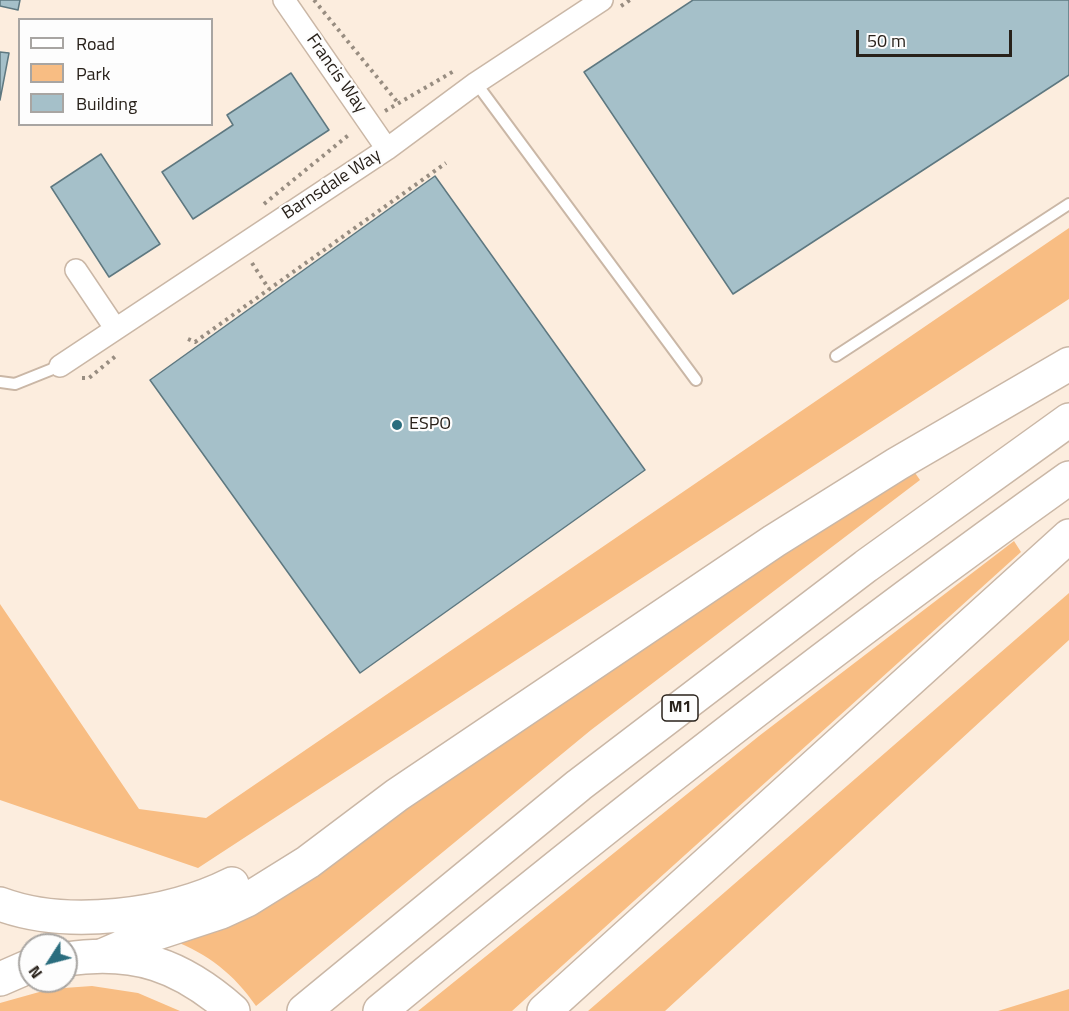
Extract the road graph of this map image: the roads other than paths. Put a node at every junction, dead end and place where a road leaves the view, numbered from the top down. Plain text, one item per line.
1 (284, 0) edge
2 (602, 0) edge
3 (476, 83) junction
4 (387, 149) junction
5 (1069, 204) edge
6 (76, 270) dead end
7 (115, 328) junction
8 (836, 356) dead end
9 (1069, 364) edge
10 (60, 366) joint
11 (696, 380) dead end
12 (0, 382) edge
13 (1069, 420) edge
14 (1069, 478) edge
15 (1069, 536) edge
16 (397, 795) junction
17 (0, 904) edge
18 (0, 954) edge
19 (104, 955) junction
20 (18, 958) edge
21 (78, 958) edge
22 (18, 971) edge
23 (0, 979) edge
24 (233, 1011) edge
25 (304, 1011) edge
26 (380, 1011) edge
27 (544, 1011) edge

1 - 4 street, Francis Way
2 - 3 street, Barnsdale Way
3 - 4 street, Barnsdale Way
3 - 11 lane
4 - 7 street, Barnsdale Way
5 - 8 lane
6 - 7 street
7 - 10 street, Barnsdale Way
9 - 16 highway
10 - 12 lane
13 - 25 highway, M1
14 - 26 highway, M1
15 - 27 highway
16 - 17 highway
16 - 19 highway
18 - 20 highway
19 - 21 highway
19 - 24 highway
22 - 23 highway

